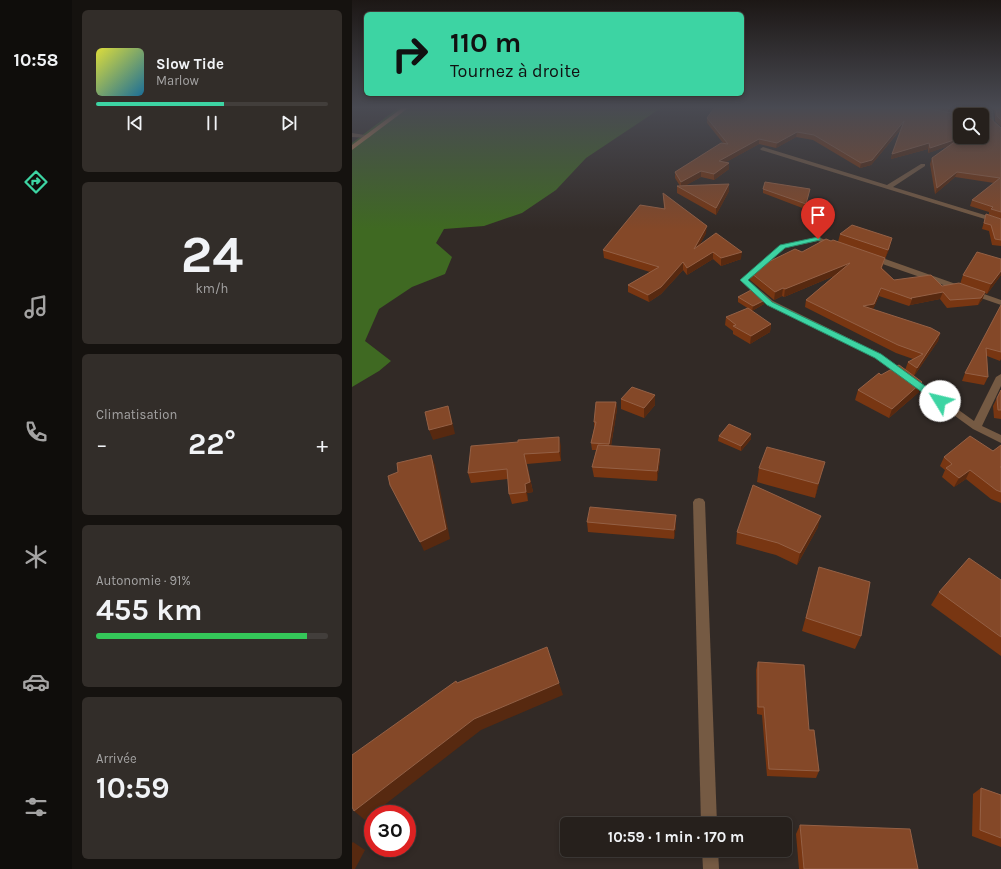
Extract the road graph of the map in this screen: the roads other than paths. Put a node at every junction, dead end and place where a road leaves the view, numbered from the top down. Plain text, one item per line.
1 (763, 149) dead end
2 (923, 164) dead end
3 (887, 188) junction
4 (1001, 222) edge
5 (840, 246) edge
6 (862, 254) edge
7 (1001, 303) edge
8 (1001, 377) edge
9 (976, 427) junction
10 (1001, 439) edge
11 (699, 502) dead end
12 (709, 817) edge
13 (710, 857) edge
14 (711, 869) edge

1 - 3 street
2 - 3 street
3 - 4 street
5 - 9 street
6 - 7 street
8 - 9 street
9 - 10 street
11 - 12 street
13 - 14 street

